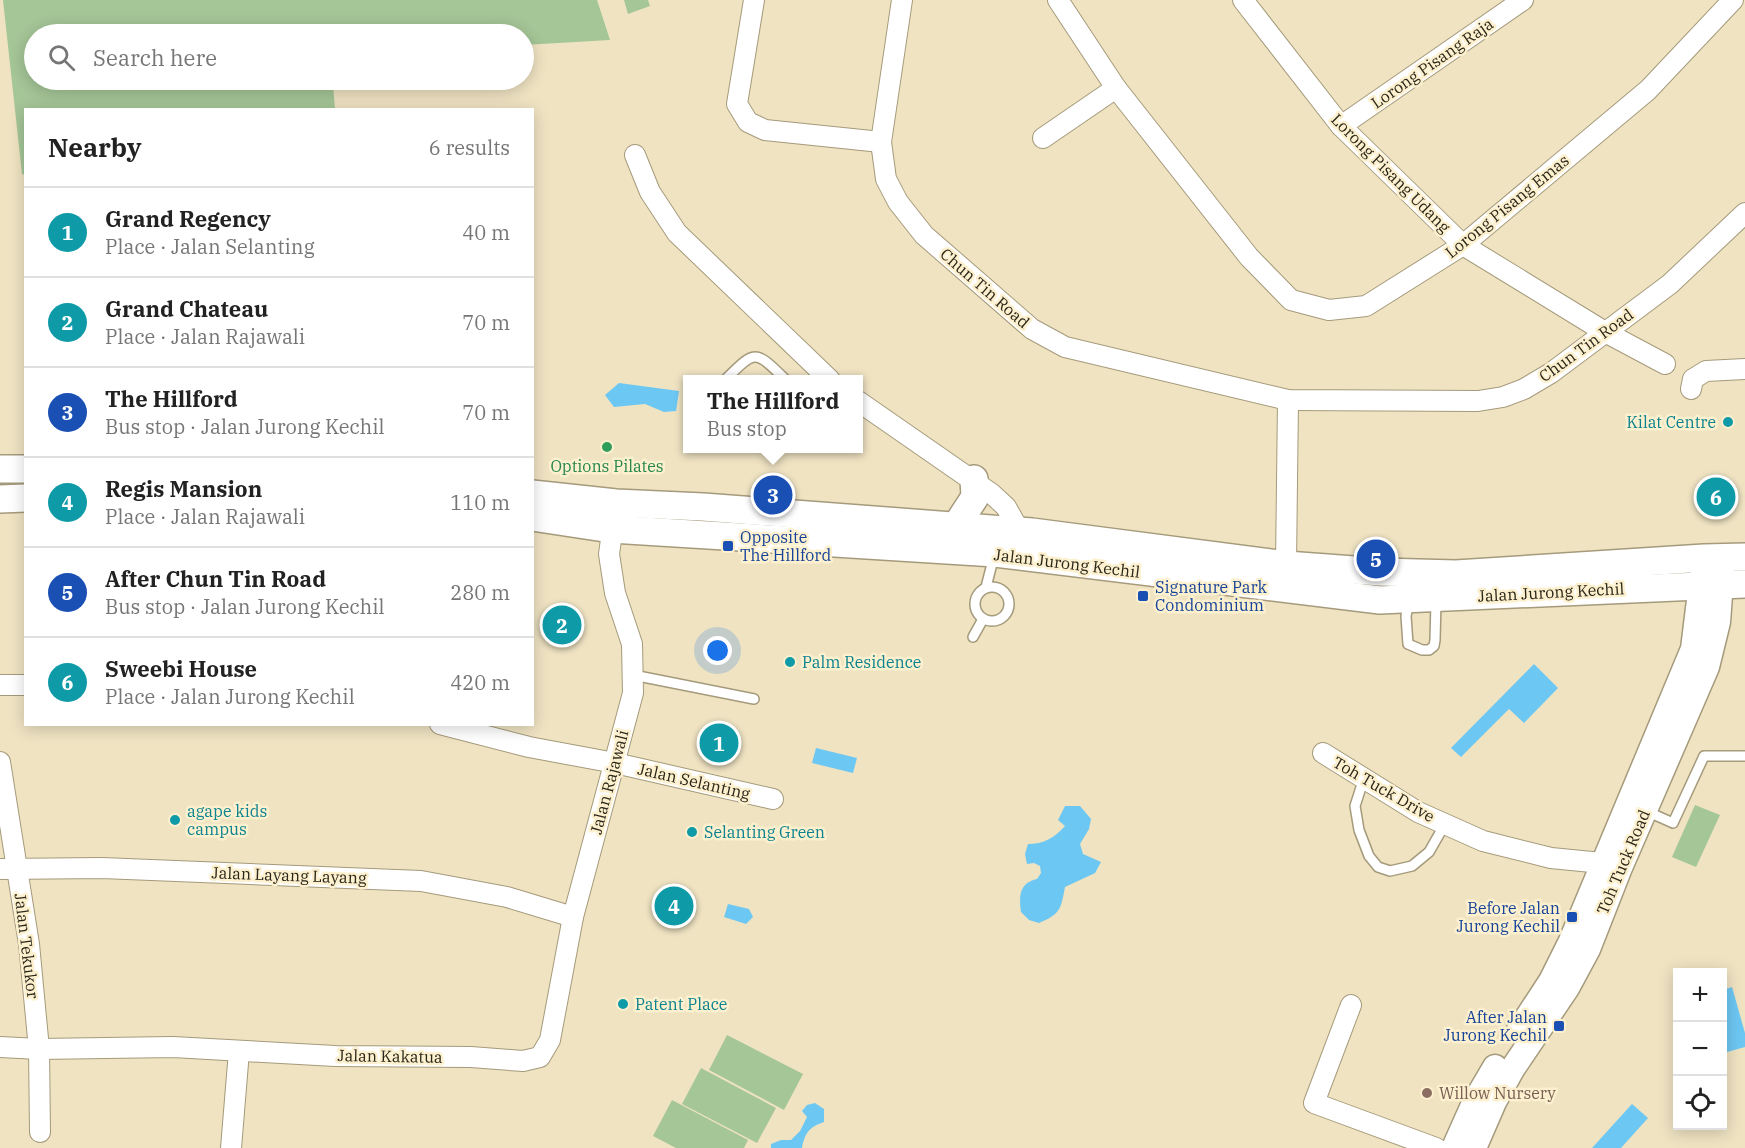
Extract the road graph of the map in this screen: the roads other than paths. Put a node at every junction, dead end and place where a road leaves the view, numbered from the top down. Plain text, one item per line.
1 (754, 0) edge
2 (902, 0) edge
3 (1058, 0) edge
4 (1523, 0) edge
5 (1732, 0) edge
6 (1250, 3) edge
7 (1116, 88) junction
8 (1341, 126) junction
9 (1043, 138) dead end
10 (881, 142) junction
11 (635, 155) dead end
12 (1745, 213) edge
13 (1462, 245) junction
14 (1605, 332) junction
15 (1665, 363) dead end
16 (1745, 369) edge
17 (730, 375) edge
18 (781, 375) edge
19 (825, 375) edge
20 (1691, 389) dead end
21 (1288, 399) junction
22 (863, 403) edge
23 (24, 469) edge
24 (0, 470) edge
25 (974, 480) junction
26 (534, 495) edge
27 (24, 498) edge
28 (0, 499) edge
29 (703, 507) junction
30 (614, 516) junction
31 (534, 517) edge
32 (956, 525) junction
33 (1020, 531) junction
34 (701, 536) junction
35 (995, 554) junction
36 (1724, 557) edge
37 (1028, 558) junction
38 (1286, 565) junction
39 (1722, 585) edge
40 (986, 587) junction
41 (1423, 598) junction
42 (983, 619) junction
43 (973, 637) dead end
44 (632, 675) junction
45 (24, 684) edge
46 (0, 685) edge
47 (754, 699) dead end
48 (448, 726) edge
49 (1323, 753) dead end
50 (1745, 756) edge
51 (0, 762) edge
52 (615, 763) junction
53 (1364, 778) junction
54 (773, 799) dead end
55 (1645, 810) junction
56 (1445, 824) junction
57 (1611, 866) junction
58 (8, 868) edge
59 (573, 917) junction
60 (1351, 1005) dead end
61 (0, 1047) edge
62 (39, 1049) junction
63 (239, 1051) junction
64 (540, 1057) joint
65 (40, 1132) dead end
66 (231, 1148) edge
67 (1436, 1148) edge
68 (1454, 1148) edge
69 (1474, 1148) edge

1 - 10 street
2 - 10 street, Chun Tin Road
3 - 7 street, Lorong Pisang Emas
4 - 8 street, Lorong Pisang Raja
5 - 13 street, Lorong Pisang Emas
6 - 8 street, Lorong Pisang Udang
7 - 9 street
7 - 13 street, Lorong Pisang Emas
8 - 13 street, Lorong Pisang Udang
10 - 21 street, Chun Tin Road
11 - 19 street
12 - 14 street, Chun Tin Road
13 - 14 street, Lorong Pisang Udang
14 - 15 street, Lorong Pisang Udang
14 - 21 street, Chun Tin Road
16 - 20 street
17 - 18 lane
21 - 38 street
22 - 25 street, Jalan Jurong Kechil
23 - 24 main road
25 - 32 main road
25 - 33 street, Jalan Jurong Kechil
26 - 30 main road, Jalan Jurong Kechil
27 - 28 main road
29 - 30 main road, Jalan Jurong Kechil
29 - 32 main road, Jalan Jurong Kechil
29 - 34 main road
30 - 31 main road, Jalan Jurong Kechil
30 - 34 main road, Jalan Jurong Kechil
30 - 44 street, Jalan Rajawali
32 - 33 main road, Jalan Jurong Kechil
33 - 37 street
33 - 38 main road, Jalan Jurong Kechil
34 - 35 main road, Jalan Jurong Kechil
35 - 37 main road, Jalan Jurong Kechil
35 - 40 lane
36 - 38 main road, Jalan Jurong Kechil
36 - 39 street, Toh Tuck Road
37 - 41 main road, Jalan Jurong Kechil
39 - 41 main road, Jalan Jurong Kechil
39 - 55 street, Toh Tuck Road
39 - 57 street, Toh Tuck Road
40 - 42 lane
40 - 42 lane
41 - 41 lane
42 - 43 lane
44 - 47 lane
44 - 52 street, Jalan Rajawali
45 - 46 street
48 - 52 street, Jalan Selanting
49 - 53 street, Toh Tuck Drive
50 - 55 lane
51 - 58 street, Jalan Tekukor
52 - 54 street, Jalan Selanting
52 - 59 street, Jalan Rajawali
53 - 56 street, Toh Tuck Drive
53 - 56 lane
55 - 57 street, Toh Tuck Road
56 - 57 street, Toh Tuck Drive
57 - 68 street, Toh Tuck Road
57 - 69 street, Toh Tuck Road
58 - 59 street, Jalan Layang Layang
58 - 62 street, Jalan Tekukor
59 - 64 street, Jalan Rajawali
60 - 67 street
61 - 62 street, Jalan Kakatua
62 - 63 street, Jalan Kakatua
62 - 65 street, Jalan Tekukor
63 - 64 street, Jalan Kakatua
63 - 66 street

